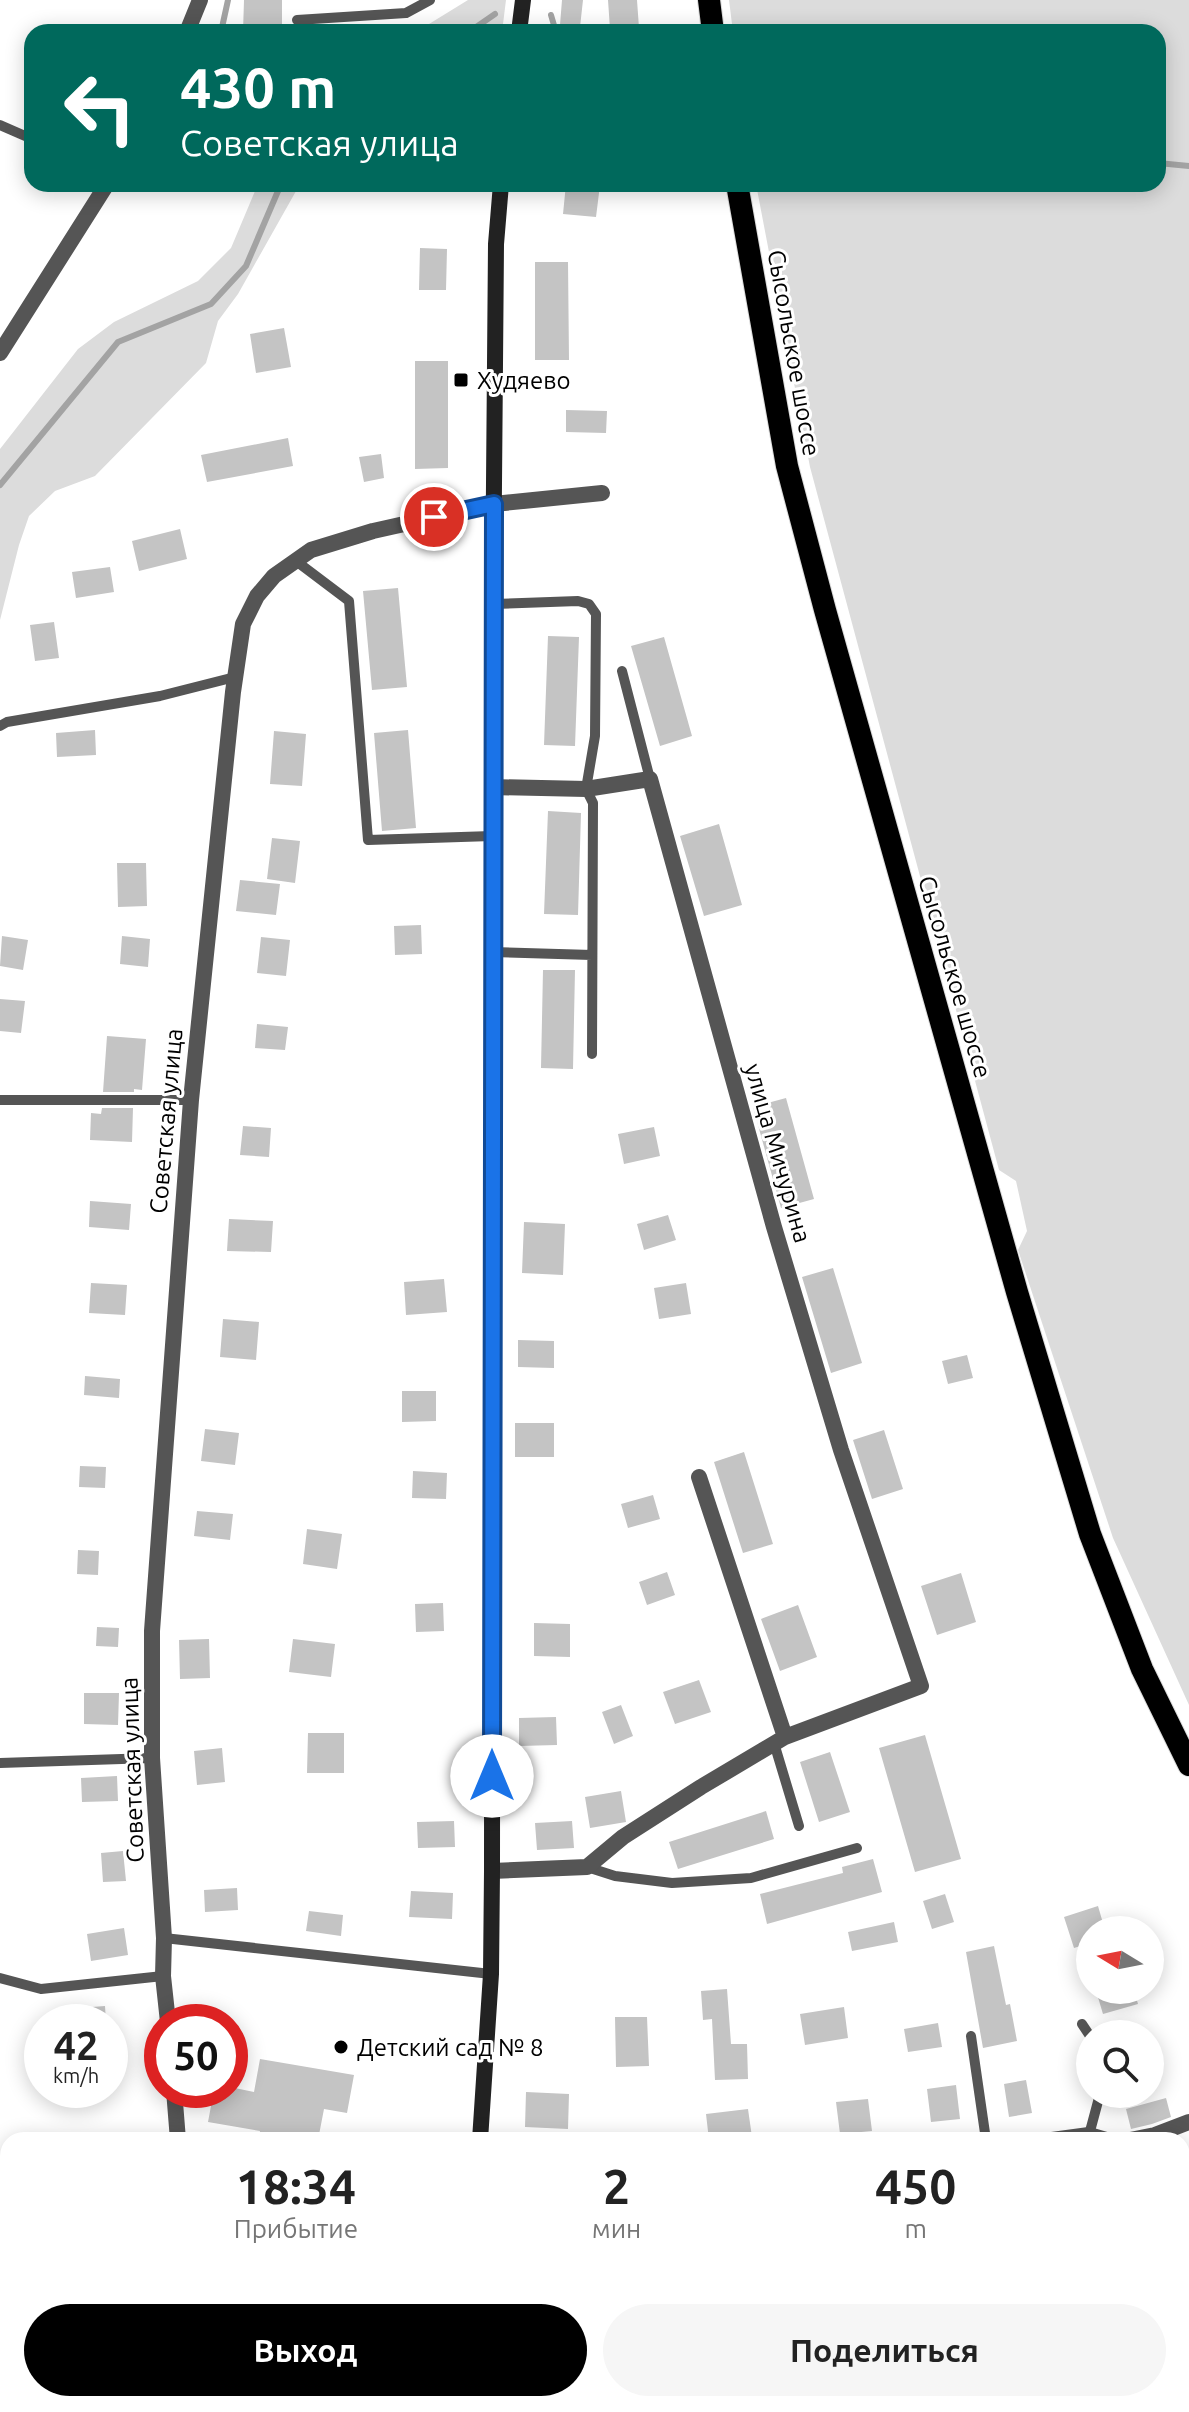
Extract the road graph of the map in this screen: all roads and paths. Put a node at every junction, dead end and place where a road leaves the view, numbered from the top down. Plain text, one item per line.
1 (200, 0) edge
2 (430, 0) edge
3 (523, 0) edge
4 (709, 0) edge
5 (297, 20) dead end
6 (190, 24) edge
7 (520, 24) edge
8 (712, 24) edge
9 (0, 125) edge
10 (24, 136) edge
11 (102, 192) edge
12 (500, 192) edge
13 (738, 192) edge
14 (0, 353) edge
15 (602, 493) dead end
16 (494, 504) junction
17 (296, 561) junction
18 (493, 604) junction
19 (622, 671) dead end
20 (235, 677) junction
21 (0, 726) edge
22 (650, 779) junction
23 (492, 787) junction
24 (586, 789) junction
25 (492, 836) junction
26 (492, 952) junction
27 (592, 955) junction
28 (592, 1054) dead end
29 (0, 1100) edge
30 (191, 1100) junction
31 (699, 1477) dead end
32 (780, 1740) junction
33 (152, 1758) junction
34 (0, 1763) edge
35 (1189, 1765) edge
36 (799, 1826) dead end
37 (857, 1848) dead end
38 (587, 1867) junction
39 (492, 1871) junction
40 (164, 1938) junction
41 (491, 1974) junction
42 (163, 1976) junction
43 (0, 1978) edge
44 (166, 2004) edge
45 (971, 2036) dead end
46 (175, 2108) edge
47 (1096, 2108) edge
48 (1189, 2122) edge
49 (177, 2132) edge
50 (481, 2132) edge
51 (985, 2132) edge
52 (1090, 2132) edge
53 (1163, 2132) edge

1 - 6 street
2 - 5 lane
3 - 7 main road
4 - 8 highway
9 - 10 lane
11 - 14 street
12 - 16 main road
13 - 35 highway, Сысольское шоссе
15 - 16 street, Советская улица
16 - 17 street, Советская улица
16 - 18 main road
17 - 20 street, Советская улица
17 - 25 lane
18 - 23 main road
18 - 24 lane
19 - 22 lane
20 - 21 lane
20 - 30 street, Советская улица
22 - 24 street
22 - 32 street, улица Мичурина
23 - 24 street
23 - 25 main road
24 - 27 lane
25 - 26 main road
26 - 27 lane
26 - 39 main road
27 - 28 lane
29 - 30 lane
30 - 33 street, Советская улица
31 - 32 street
32 - 36 lane
32 - 38 street
33 - 34 lane
33 - 40 street, Советская улица
37 - 38 lane
38 - 39 street
39 - 41 main road
40 - 41 lane
40 - 42 street, Советская улица
41 - 50 main road
42 - 43 lane
42 - 44 street, Советская улица
45 - 51 lane
46 - 49 street
47 - 52 lane
48 - 53 street

